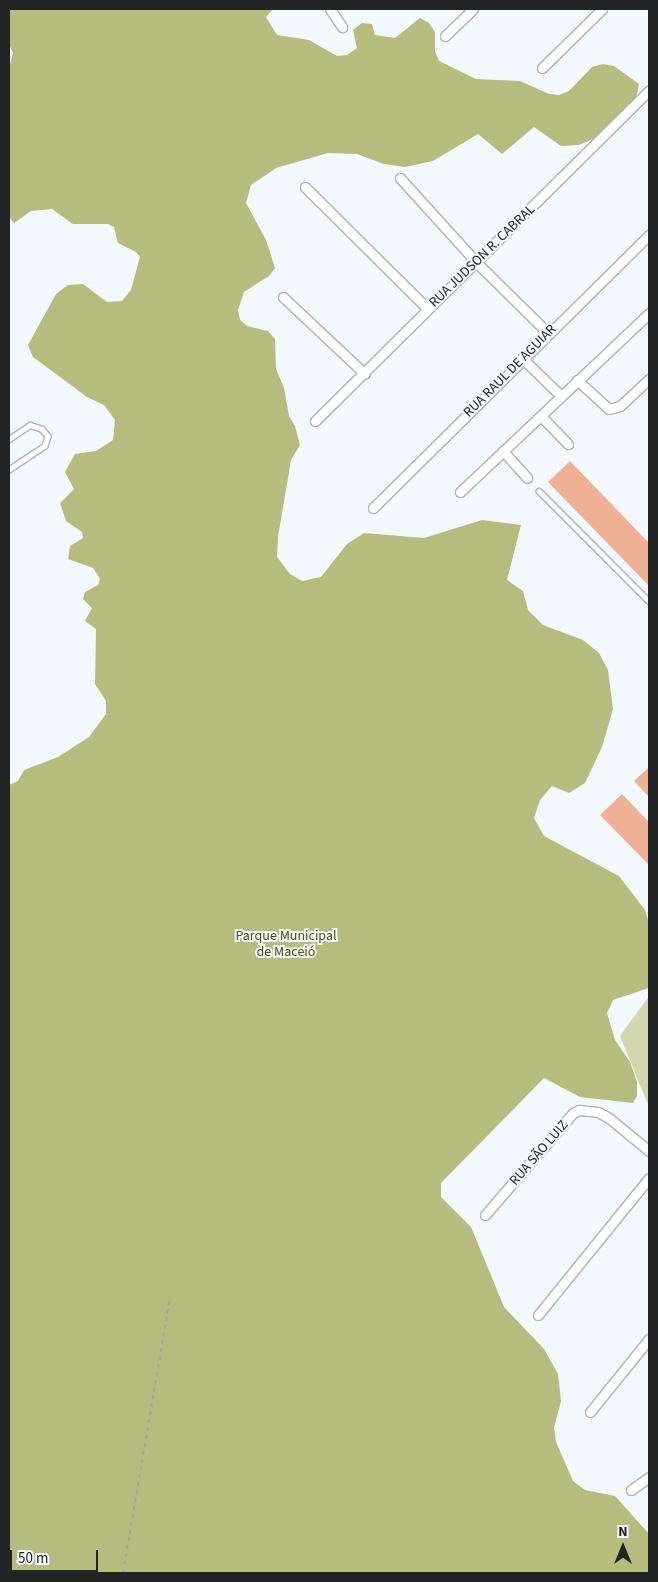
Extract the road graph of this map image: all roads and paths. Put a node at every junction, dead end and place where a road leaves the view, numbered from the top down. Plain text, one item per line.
1 (330, 9) edge
2 (473, 9) edge
3 (602, 9) edge
4 (342, 27) dead end
5 (445, 36) dead end
6 (542, 68) dead end
7 (649, 91) edge
8 (400, 178) dead end
9 (304, 187) dead end
10 (649, 235) edge
11 (477, 263) junction
12 (283, 296) dead end
13 (427, 308) junction
14 (649, 313) edge
15 (548, 333) junction
16 (522, 358) junction
17 (365, 374) junction
18 (649, 379) edge
19 (577, 380) junction
20 (560, 395) junction
21 (541, 416) junction
22 (316, 422) dead end
23 (9, 439) edge
24 (568, 444) dead end
25 (503, 451) junction
26 (9, 470) edge
27 (526, 478) dead end
28 (539, 490) dead end
29 (460, 492) dead end
30 (373, 508) dead end
31 (649, 601) edge
32 (649, 1151) edge
33 (649, 1178) edge
34 (485, 1215) dead end
35 (170, 1299) dead end
36 (538, 1315) dead end
37 (649, 1340) edge
38 (590, 1412) dead end
39 (649, 1477) edge
40 (631, 1490) dead end
41 (123, 1573) edge

1 - 4 street
2 - 5 street
3 - 6 street
7 - 11 street, RUA JUDSON R. CABRAL
8 - 11 street
9 - 13 street
10 - 15 street, RUA RAUL DE AGUIAR
11 - 13 street, RUA JUDSON R. CABRAL
11 - 15 street
12 - 17 street
13 - 17 street, RUA JUDSON R. CABRAL
14 - 19 street
15 - 16 street, RUA RAUL DE AGUIAR
16 - 20 street
16 - 30 street, RUA RAUL DE AGUIAR
17 - 22 street, RUA JUDSON R. CABRAL
18 - 19 street
19 - 20 street
20 - 21 street
21 - 24 street
21 - 25 street
23 - 26 lane
25 - 27 street
25 - 29 street
28 - 31 lane
32 - 34 street, RUA SÃO LUIZ
33 - 36 street
35 - 41 path
37 - 38 street
39 - 40 street

